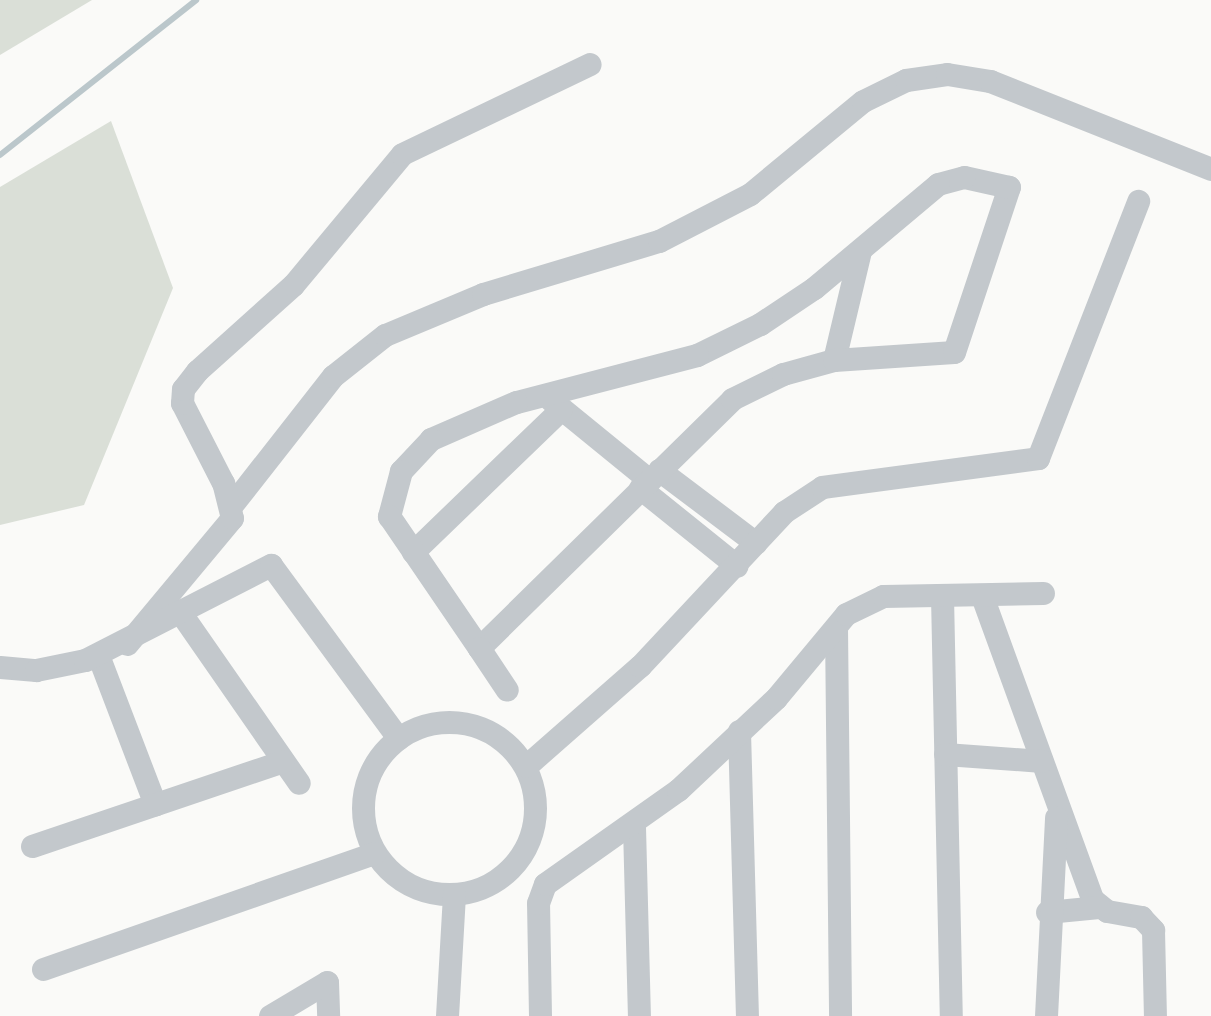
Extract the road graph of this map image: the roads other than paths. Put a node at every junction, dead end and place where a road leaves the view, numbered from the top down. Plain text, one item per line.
1 (590, 64) dead end
2 (1211, 169) edge
3 (1138, 201) dead end
4 (860, 251) junction
5 (834, 360) junction
6 (552, 401) junction
7 (649, 479) junction
8 (231, 506) junction
9 (756, 543) junction
10 (413, 552) junction
11 (737, 566) junction
12 (1043, 593) dead end
13 (942, 596) junction
14 (982, 596) junction
15 (180, 612) junction
16 (836, 627) junction
17 (127, 644) junction
18 (479, 648) junction
19 (98, 654) junction
20 (0, 667) edge
21 (507, 690) dead end
22 (739, 731) junction
23 (398, 738) junction
24 (945, 754) junction
25 (283, 761) junction
26 (1042, 761) junction
27 (526, 766) junction
28 (299, 783) dead end
29 (155, 804) junction
30 (1057, 813) junction
31 (634, 827) junction
32 (32, 846) dead end
33 (374, 853) junction
34 (454, 894) junction
35 (1099, 907) junction
36 (1047, 912) junction
37 (43, 970) dead end
38 (271, 1016) edge
39 (328, 1016) edge
40 (447, 1016) edge
41 (540, 1016) edge
42 (639, 1016) edge
43 (747, 1016) edge
44 (840, 1016) edge
45 (951, 1016) edge
46 (1046, 1016) edge
47 (1155, 1016) edge

1 - 8 street
2 - 8 street
3 - 9 street
4 - 5 street
4 - 5 street
4 - 6 street
5 - 7 street
6 - 7 street
6 - 10 street
6 - 10 street
7 - 9 street
7 - 11 street
7 - 18 street
8 - 17 street
9 - 11 street
10 - 18 street
11 - 27 street
12 - 14 street
13 - 14 street
13 - 16 street
13 - 24 street
14 - 26 street
15 - 17 street
15 - 23 street
15 - 25 street
16 - 22 street
16 - 44 street
17 - 19 street
18 - 21 street
19 - 20 street
19 - 29 street
22 - 31 street
22 - 43 street
23 - 27 street
23 - 33 street
24 - 26 street
24 - 45 street
25 - 28 street
25 - 29 street
26 - 30 street
27 - 34 street
29 - 32 street
30 - 35 street
30 - 36 street
31 - 41 street
31 - 42 street
33 - 34 street
33 - 37 street
34 - 40 street
35 - 36 street
35 - 47 street
36 - 46 street
38 - 39 street

